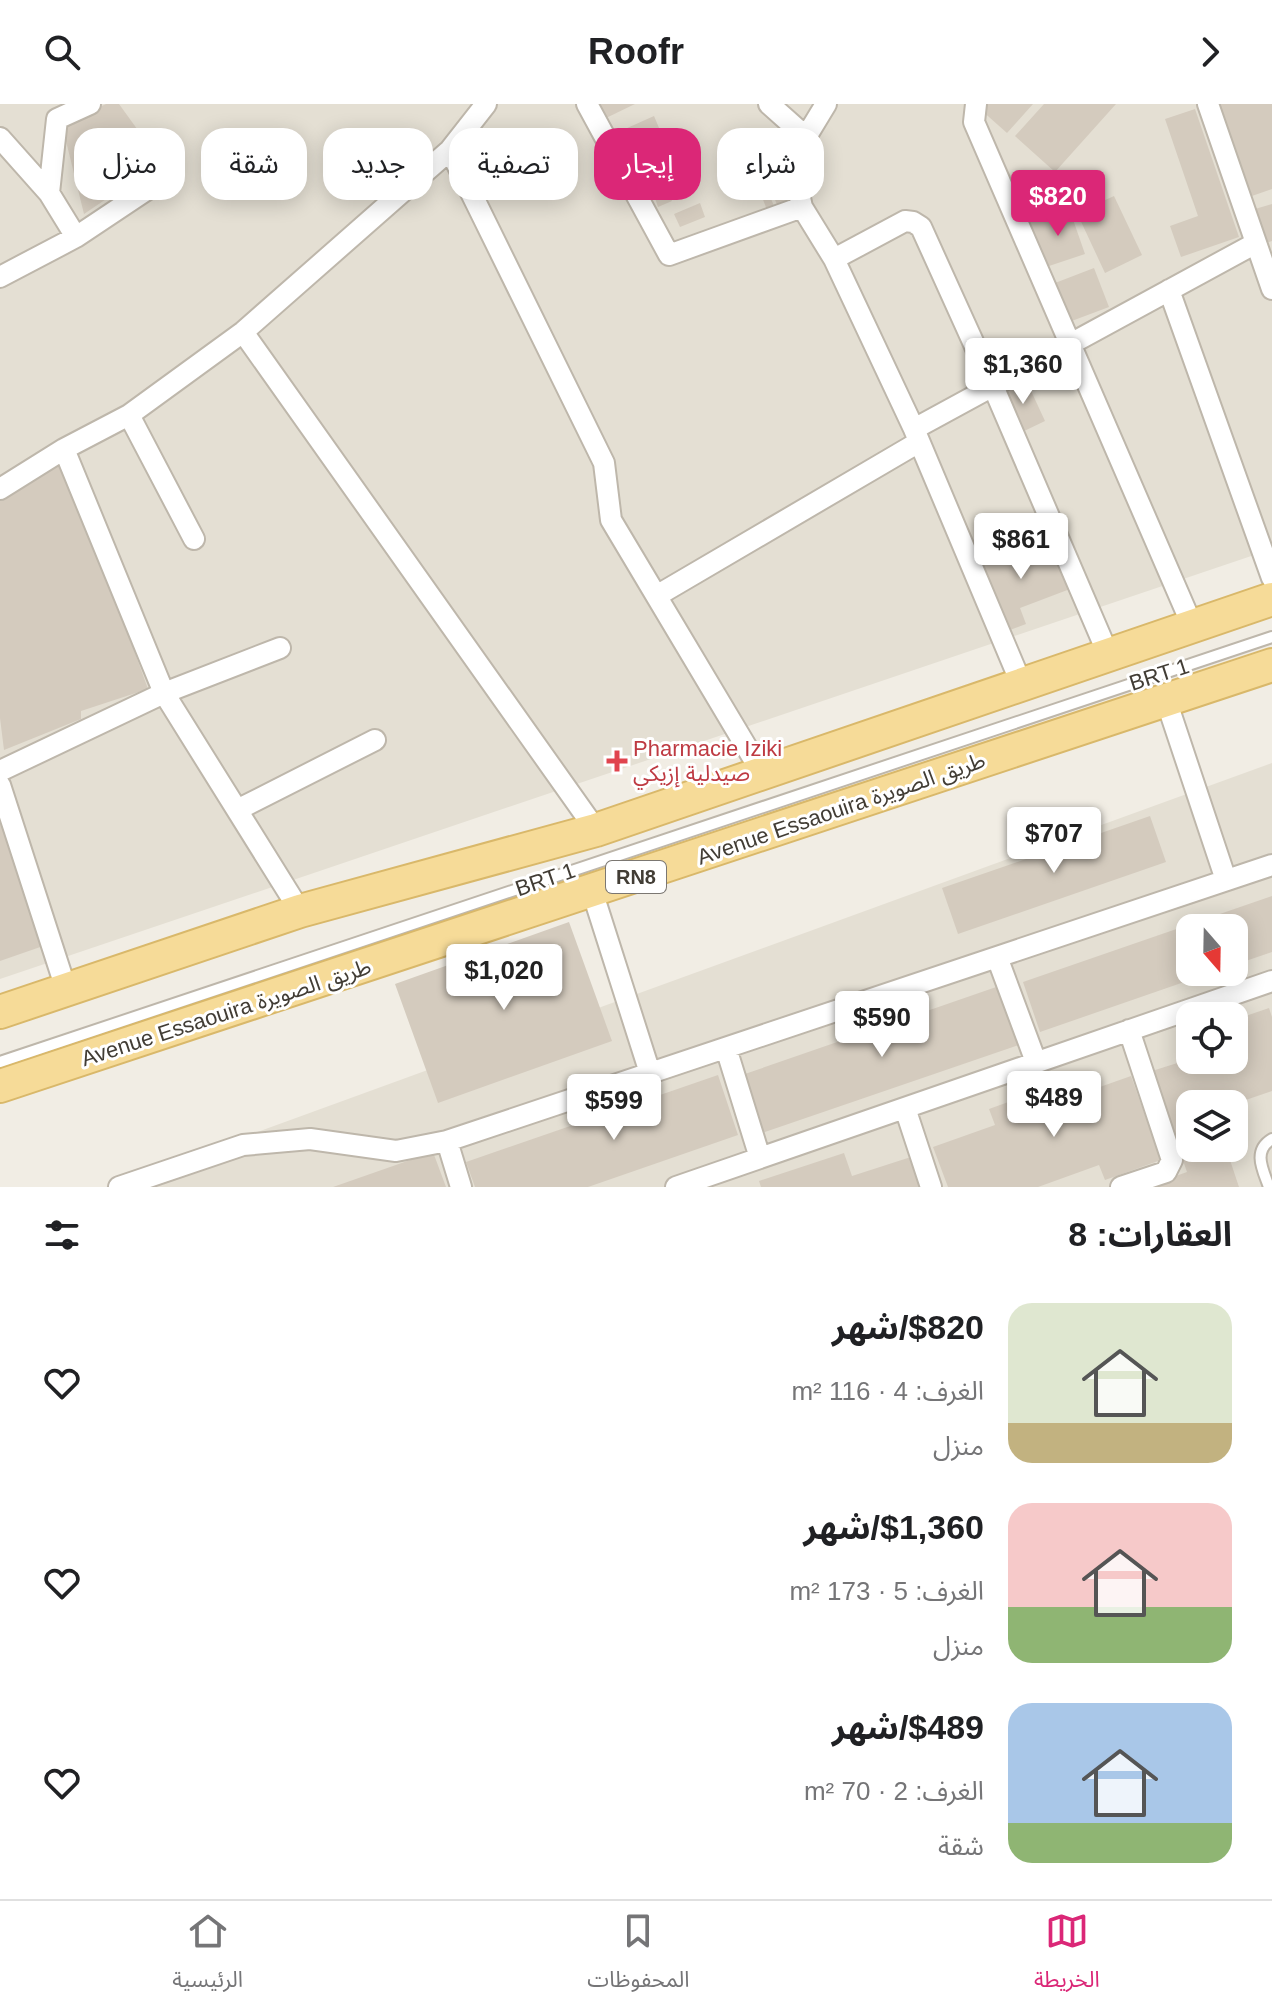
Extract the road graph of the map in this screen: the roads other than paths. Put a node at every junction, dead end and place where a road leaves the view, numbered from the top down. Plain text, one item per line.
1 (90, 104) edge
2 (587, 104) edge
3 (769, 104) edge
4 (826, 104) edge
5 (976, 104) edge
6 (1208, 104) edge
7 (476, 108) edge
8 (55, 112) edge
9 (464, 128) edge
10 (796, 128) edge
11 (811, 128) edge
12 (0, 138) edge
13 (449, 151) edge
14 (49, 193) junction
15 (132, 200) edge
16 (475, 200) edge
17 (800, 200) edge
18 (802, 207) junction
19 (76, 237) junction
20 (1256, 243) junction
21 (834, 259) junction
22 (0, 277) edge
23 (1272, 289) edge
24 (1169, 290) junction
25 (243, 332) junction
26 (1069, 345) junction
27 (993, 386) junction
28 (129, 415) junction
29 (917, 436) junction
30 (64, 449) junction
31 (0, 489) edge
32 (194, 539) dead end
33 (1272, 578) edge
34 (658, 595) junction
35 (1272, 599) edge
36 (1192, 625) junction
37 (1272, 637) edge
38 (280, 648) dead end
39 (1108, 654) junction
40 (1272, 665) edge
41 (1021, 683) junction
42 (164, 693) junction
43 (1166, 700) junction
44 (375, 740) dead end
45 (0, 771) edge
46 (762, 773) junction
47 (0, 785) edge
48 (237, 810) junction
49 (596, 830) junction
50 (1272, 865) edge
51 (1226, 880) junction
52 (592, 891) junction
53 (300, 911) junction
54 (997, 957) junction
55 (1272, 981) edge
56 (66, 989) junction
57 (0, 1012) edge
58 (1129, 1030) junction
59 (726, 1048) junction
60 (0, 1062) edge
61 (1036, 1062) junction
62 (650, 1073) junction
63 (0, 1086) edge
64 (905, 1108) junction
65 (1272, 1139) edge
66 (447, 1141) junction
67 (760, 1158) junction
68 (141, 1183) edge
69 (683, 1186) edge
70 (119, 1187) edge
71 (461, 1187) edge
72 (931, 1187) edge
73 (1121, 1187) edge
74 (1269, 1187) edge

1 - 8 street
2 - 18 street
3 - 10 street
4 - 11 street
5 - 26 street
6 - 20 street
7 - 9 street
8 - 14 street
12 - 14 street
13 - 25 street
14 - 19 street
15 - 19 street
16 - 34 street
17 - 18 street
18 - 21 street
19 - 22 street
20 - 23 street
20 - 24 street
21 - 27 street
21 - 29 street
24 - 26 street
24 - 33 street
25 - 28 street
25 - 49 street
26 - 27 street
26 - 36 street
27 - 29 street
27 - 39 street
28 - 30 street
28 - 32 street
29 - 34 street
29 - 41 street
30 - 31 street
30 - 42 street
34 - 46 street
35 - 36 main road, RN8
36 - 39 main road, RN8
37 - 60 lane, BRT 1
38 - 42 street
39 - 41 main road, RN8
40 - 43 main road, Avenue Essaouira طريق الصويرة / RN8
41 - 46 main road, RN8
42 - 45 street
42 - 48 street
43 - 51 street
43 - 52 main road, Avenue Essaouira طريق الصويرة / RN8
44 - 48 street
46 - 49 main road, RN8
47 - 56 street
48 - 53 street
49 - 53 main road, RN8
50 - 51 street
51 - 54 street
52 - 62 street
52 - 63 main road, Avenue Essaouira طريق الصويرة / RN8
53 - 56 main road, RN8
54 - 59 street
54 - 61 street
55 - 58 street
56 - 57 main road, RN8
58 - 61 street
58 - 73 street
59 - 62 street
59 - 67 street
61 - 64 street
62 - 66 street
64 - 67 street
64 - 72 street
65 - 74 lane
66 - 68 street
66 - 71 street
67 - 69 street
68 - 70 street

